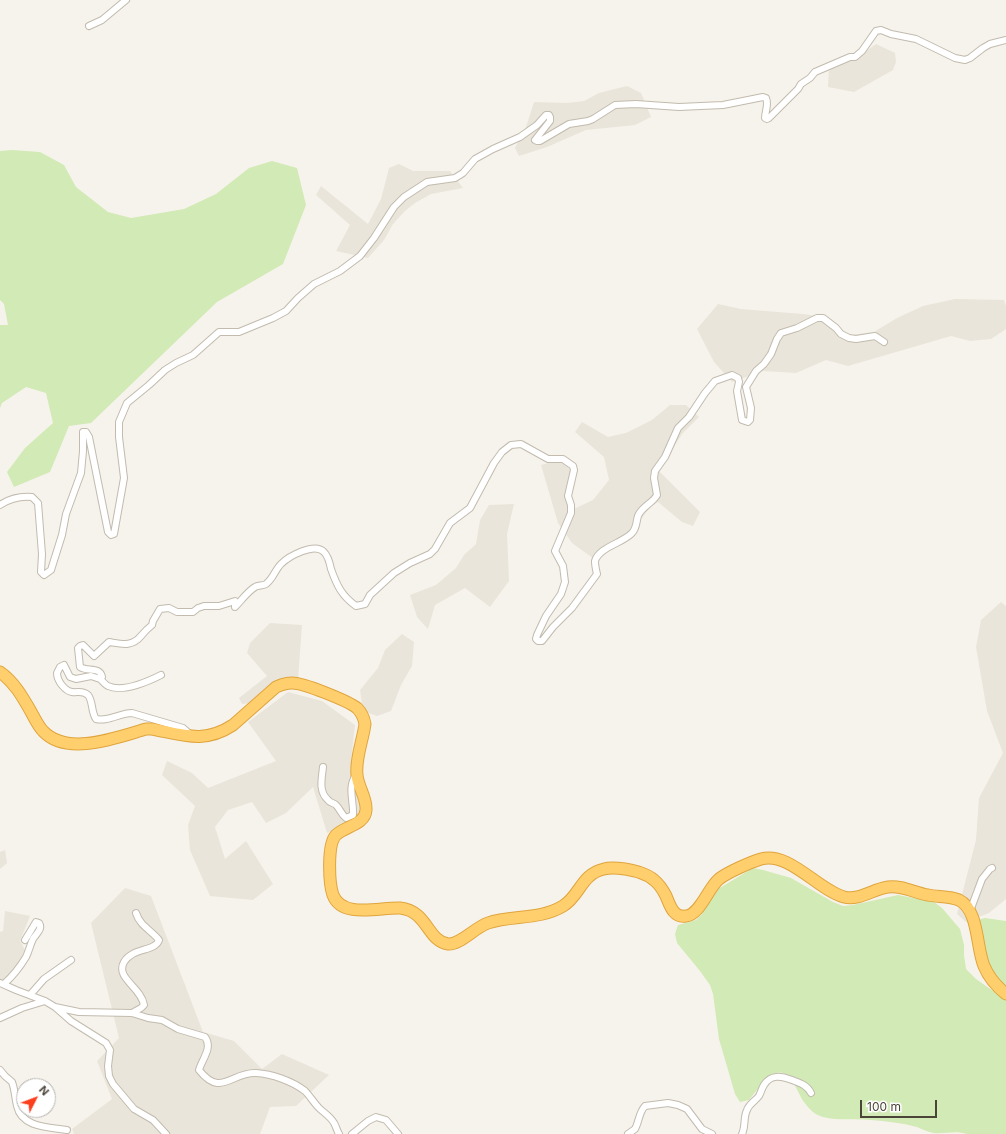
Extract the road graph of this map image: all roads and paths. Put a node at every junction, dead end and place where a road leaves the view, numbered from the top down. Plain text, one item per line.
1 (126, 0) edge
2 (89, 26) dead end
3 (1006, 40) edge
4 (884, 342) dead end
5 (0, 505) edge
6 (0, 672) edge
7 (161, 676) dead end
8 (100, 679) junction
9 (194, 737) junction
10 (323, 767) dead end
11 (356, 774) junction
12 (992, 868) dead end
13 (970, 911) junction
14 (136, 913) dead end
15 (25, 940) dead end
16 (71, 960) dead end
17 (2, 984) edge
18 (1006, 994) edge
19 (30, 995) junction
20 (45, 1001) junction
21 (55, 1007) junction
22 (132, 1013) junction
23 (0, 1018) edge
24 (0, 1070) edge
25 (811, 1093) dead end
26 (67, 1130) dead end
27 (166, 1134) edge
28 (339, 1134) edge
29 (352, 1134) edge
30 (398, 1134) edge
31 (628, 1134) edge
32 (712, 1134) edge
33 (742, 1134) edge

1 - 2 street
3 - 5 street
4 - 8 street
6 - 9 highway
7 - 8 street
8 - 9 street
9 - 11 highway
10 - 11 street
11 - 13 highway
12 - 13 street
13 - 18 highway
14 - 22 street
15 - 17 street
16 - 19 street
17 - 19 street
19 - 20 street
20 - 21 street
20 - 23 street
21 - 22 street
21 - 27 street
22 - 28 street
24 - 26 street
25 - 33 street
29 - 30 street
31 - 32 street

